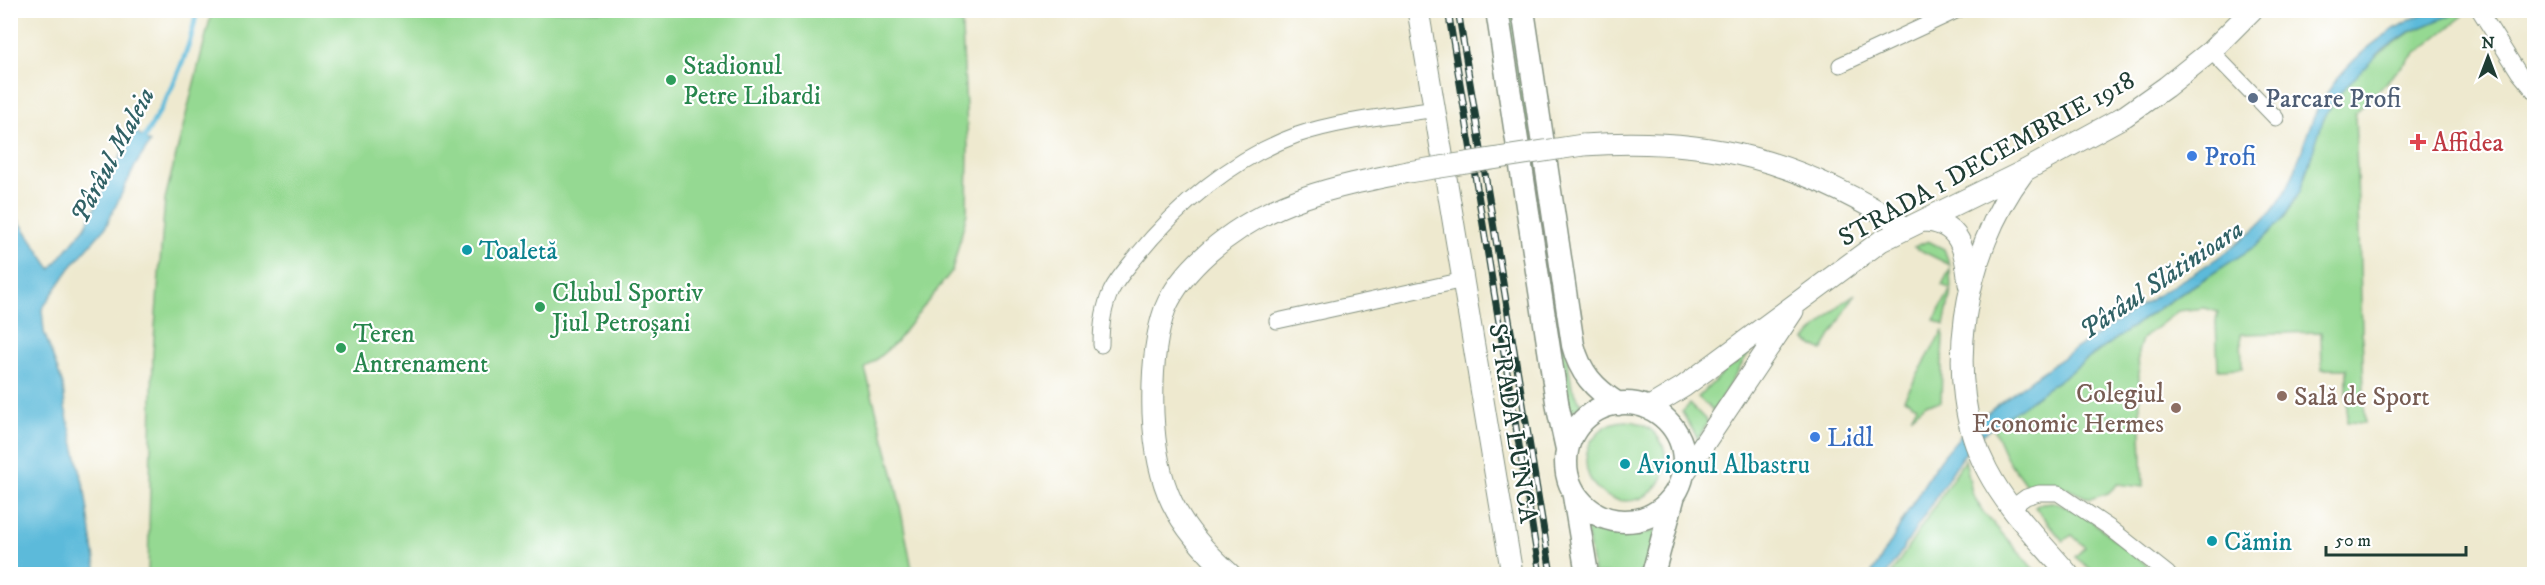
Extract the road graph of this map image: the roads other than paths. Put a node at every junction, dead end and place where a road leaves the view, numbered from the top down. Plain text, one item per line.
1 (1418, 10) edge
2 (1497, 10) edge
3 (1523, 10) edge
4 (1958, 10) edge
5 (2252, 10) edge
6 (2481, 13) edge
7 (2211, 51) junction
8 (1839, 65) dead end
9 (2535, 91) edge
10 (1436, 109) junction
11 (2276, 118) dead end
12 (2026, 170) junction
13 (1914, 225) junction
14 (1464, 280) junction
15 (1971, 294) junction
16 (1798, 304) junction
17 (1277, 321) dead end
18 (1101, 345) dead end
19 (1618, 404) junction
20 (1648, 408) junction
21 (1568, 449) junction
22 (1678, 485) junction
23 (1572, 489) junction
24 (2011, 508) junction
25 (1230, 574) edge
26 (1512, 574) edge
27 (1587, 574) edge
28 (1653, 574) edge
29 (2068, 574) edge
30 (2168, 574) edge

1 - 10 main road, STRADA LUNCA
2 - 21 main road
3 - 19 main road
4 - 8 street
5 - 7 main road, STRADA 1 DECEMBRIE 1918
6 - 9 street
7 - 11 street
7 - 12 main road, STRADA 1 DECEMBRIE 1918
10 - 14 main road, STRADA LUNCA
10 - 18 street
12 - 13 main road, STRADA 1 DECEMBRIE 1918
12 - 15 main road
13 - 15 main road
13 - 16 main road, STRADA 1 DECEMBRIE 1918
13 - 25 main road, bridge
14 - 17 street
14 - 26 main road, STRADA LUNCA
15 - 24 main road
16 - 20 main road, STRADA 1 DECEMBRIE 1918
16 - 22 main road, STRADA 1 DECEMBRIE 1918
19 - 20 main road
19 - 21 main road
20 - 22 main road
21 - 23 main road
22 - 23 main road
22 - 28 main road
23 - 27 main road
24 - 29 main road
24 - 30 street

